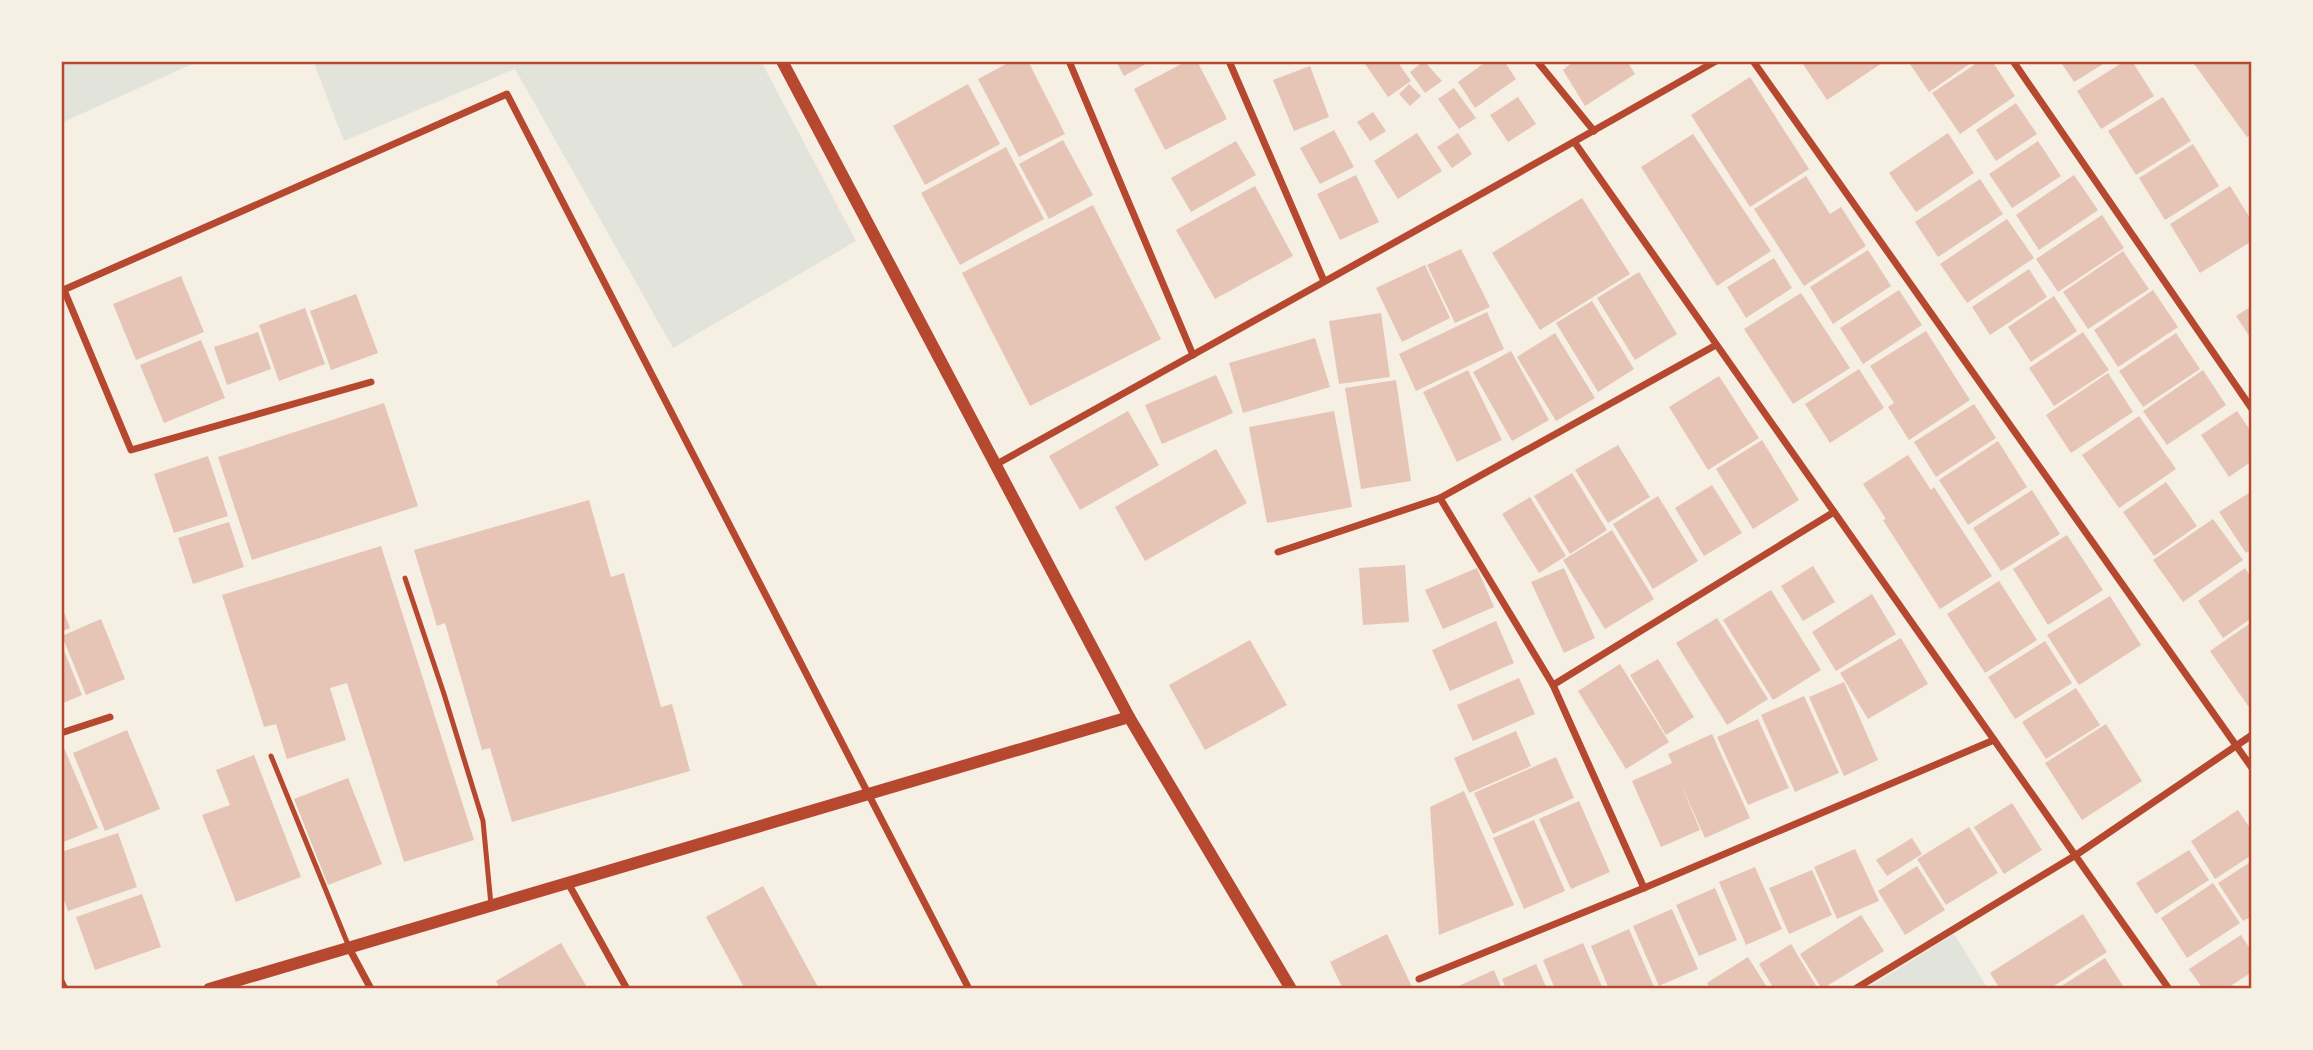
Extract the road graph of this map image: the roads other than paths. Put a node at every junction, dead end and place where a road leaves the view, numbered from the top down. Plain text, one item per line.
1 (782, 61) edge
2 (1069, 61) edge
3 (1230, 61) edge
4 (1538, 61) edge
5 (1716, 61) edge
6 (1753, 61) edge
7 (2013, 61) edge
8 (1594, 131) junction
9 (1575, 143) junction
10 (1324, 281) junction
11 (63, 291) edge
12 (1716, 345) junction
13 (1192, 355) junction
14 (371, 382) dead end
15 (2252, 409) edge
16 (994, 466) junction
17 (1440, 498) junction
18 (1834, 512) junction
19 (1278, 552) dead end
20 (405, 578) dead end
21 (1553, 685) junction
22 (110, 717) dead end
23 (1129, 717) junction
24 (61, 733) edge
25 (2252, 735) edge
26 (1994, 740) junction
27 (2236, 746) junction
28 (271, 756) dead end
29 (2252, 768) edge
30 (868, 794) junction
31 (2076, 855) junction
32 (568, 883) junction
33 (1644, 888) junction
34 (491, 905) junction
35 (349, 948) junction
36 (1419, 979) dead end
37 (61, 981) edge
38 (65, 989) edge
39 (209, 989) edge
40 (371, 989) edge
41 (627, 989) edge
42 (969, 989) edge
43 (1291, 989) edge
44 (1856, 989) edge
45 (2169, 989) edge

1 - 16 street
2 - 13 street
3 - 10 street
4 - 8 street
5 - 8 street
6 - 27 street
7 - 15 street
8 - 9 street
9 - 10 street
9 - 12 street
10 - 13 street
11 - 14 street
11 - 30 street
12 - 17 street
12 - 18 street
13 - 16 street
16 - 23 street
17 - 19 street
17 - 21 street
18 - 21 street
18 - 26 street
20 - 34 lane
21 - 33 street
22 - 24 street
23 - 30 street
23 - 43 street
25 - 27 street
26 - 31 street
26 - 33 street
27 - 29 street
27 - 31 street
28 - 35 lane
30 - 32 street
30 - 42 street
31 - 44 street
31 - 45 street
32 - 34 street
32 - 41 street
33 - 36 street
34 - 35 street
35 - 39 street
35 - 40 street
37 - 38 street

